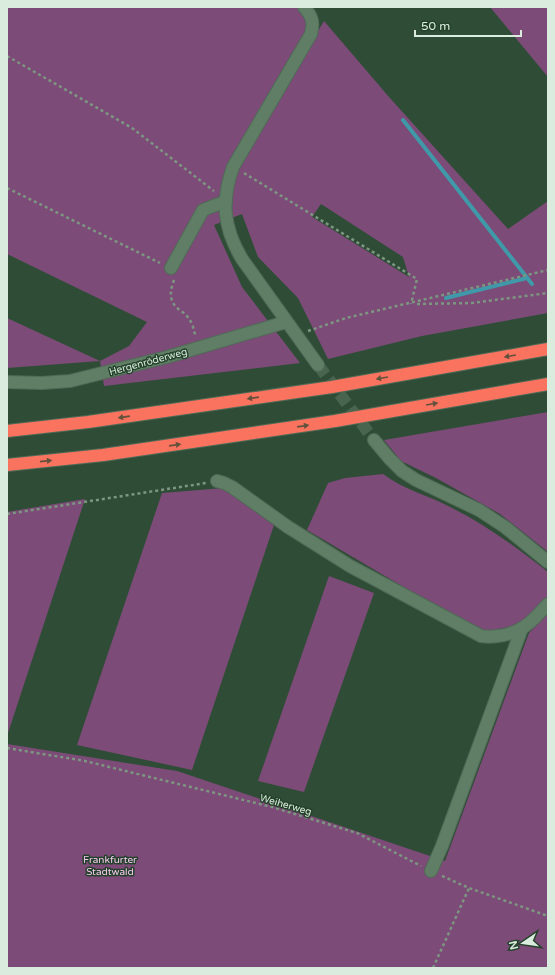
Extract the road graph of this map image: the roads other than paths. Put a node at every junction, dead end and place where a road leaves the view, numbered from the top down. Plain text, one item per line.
1 (304, 7) edge
2 (225, 201) junction
3 (171, 268) road end
4 (286, 322) junction
5 (548, 349) edge
6 (318, 365) tunnel mouth
7 (7, 382) edge
8 (548, 384) edge
9 (7, 431) edge
10 (374, 440) tunnel mouth
11 (7, 465) edge
12 (216, 481) road end
13 (548, 562) edge
14 (548, 604) edge
15 (522, 628) junction
16 (431, 871) road end

1 - 2 street
2 - 3 street
2 - 4 street
4 - 6 street
4 - 7 street, Hergenröderweg
5 -> 9 highway
11 -> 8 highway
10 - 13 street
12 - 15 street
14 - 15 street
15 - 16 street

